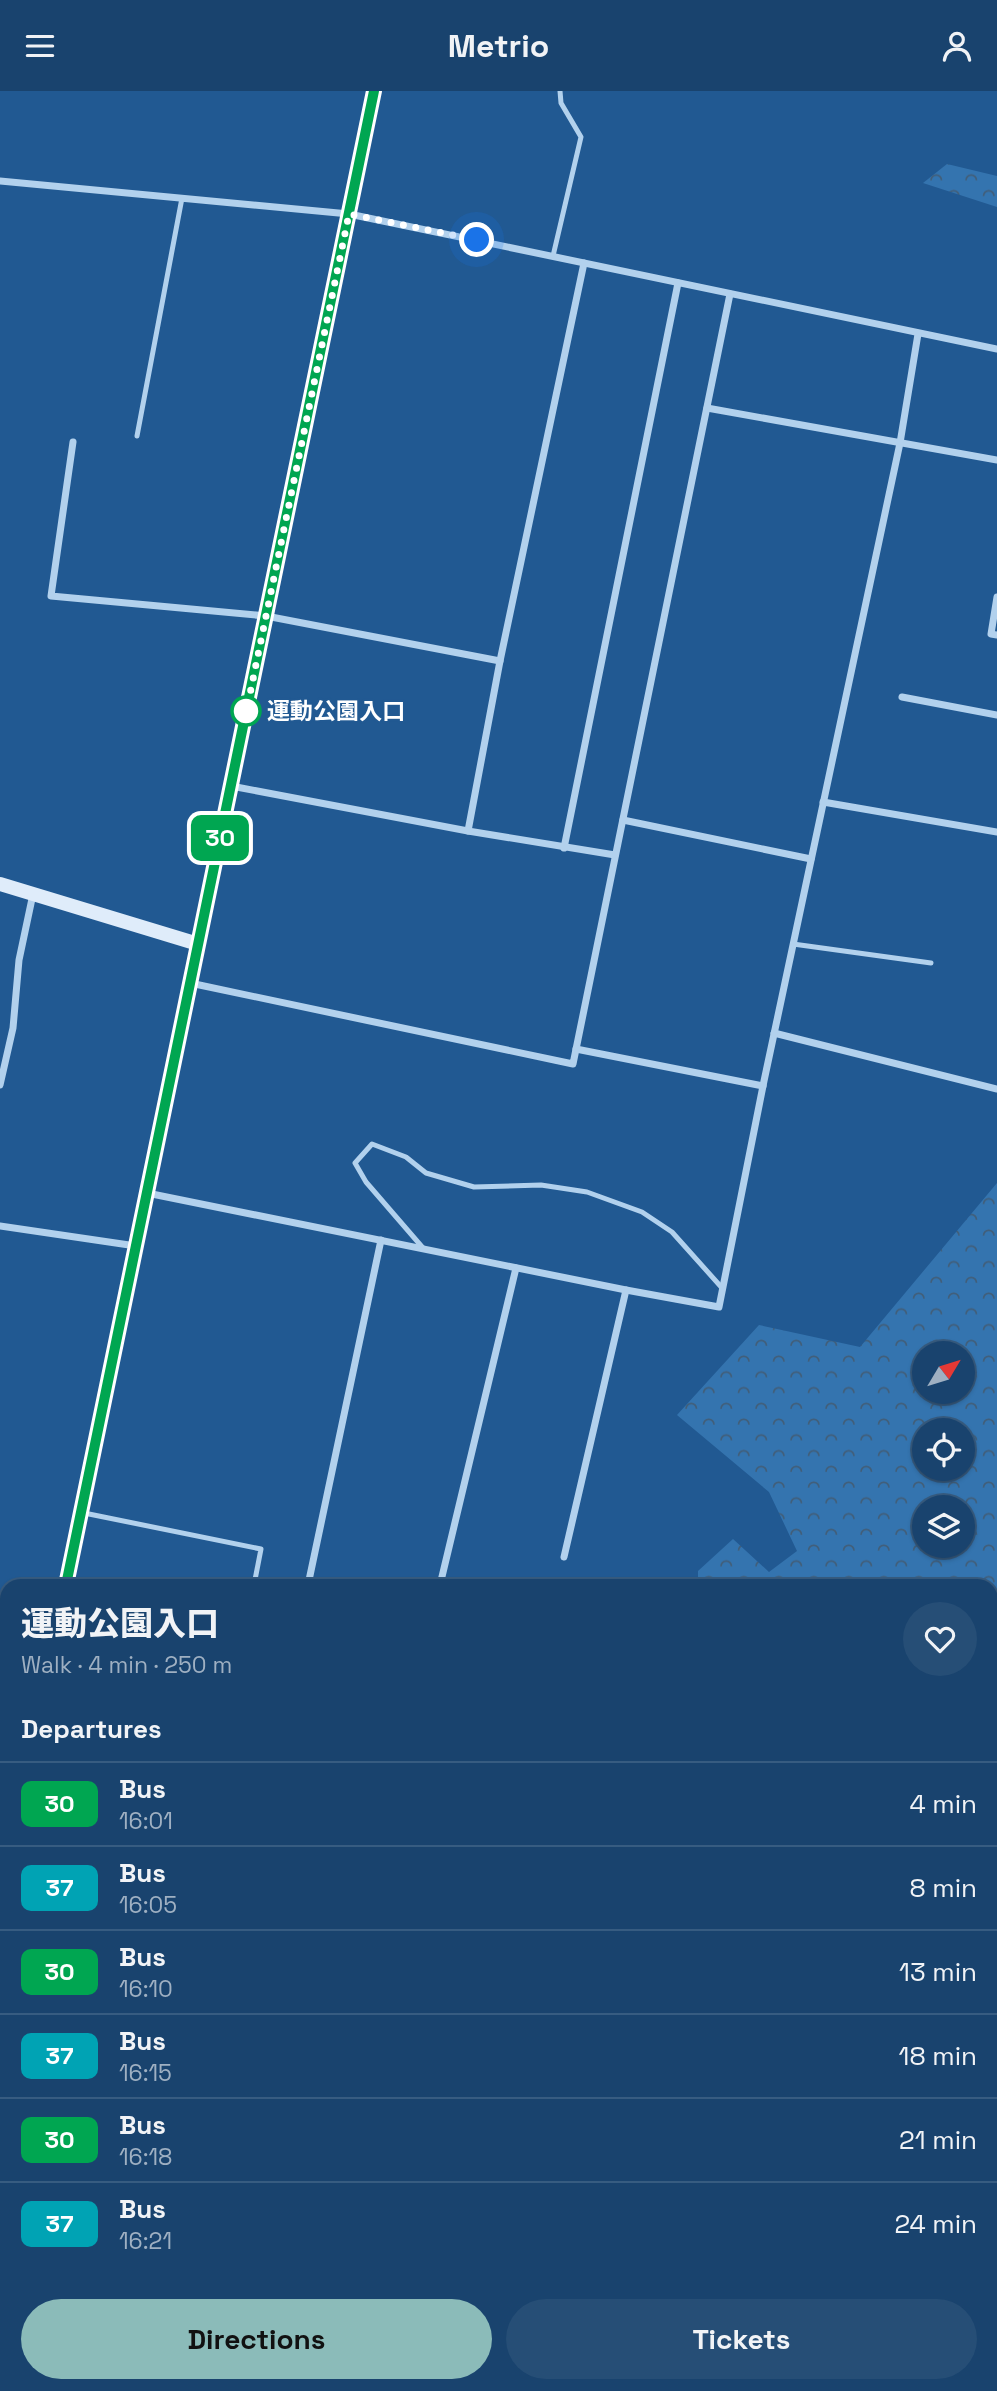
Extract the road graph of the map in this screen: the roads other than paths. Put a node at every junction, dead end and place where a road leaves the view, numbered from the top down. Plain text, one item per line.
1 (374, 91) edge
2 (560, 91) edge
3 (0, 181) edge
4 (182, 198) junction
5 (349, 214) junction
6 (553, 256) junction
7 (584, 263) junction
8 (678, 282) junction
9 (730, 293) junction
10 (918, 334) junction
11 (997, 349) edge
12 (706, 408) junction
13 (137, 436) dead end
14 (73, 442) dead end
15 (900, 443) junction
16 (997, 460) edge
17 (997, 597) edge
18 (266, 616) junction
19 (997, 635) edge
20 (500, 661) junction
21 (902, 697) dead end
22 (997, 715) edge
23 (231, 786) junction
24 (823, 802) junction
25 (623, 820) junction
26 (468, 831) junction
27 (997, 832) edge
28 (564, 848) junction
29 (615, 855) junction
30 (811, 859) junction
31 (0, 884) edge
32 (33, 894) junction
33 (198, 944) junction
34 (793, 944) junction
35 (931, 963) dead end
36 (190, 983) junction
37 (774, 1033) junction
38 (576, 1049) junction
39 (0, 1085) edge
40 (763, 1086) junction
41 (997, 1089) edge
42 (147, 1193) junction
43 (0, 1226) edge
44 (381, 1240) junction
45 (136, 1246) junction
46 (423, 1248) junction
47 (516, 1268) junction
48 (723, 1289) junction
49 (626, 1290) junction
50 (81, 1512) junction
51 (564, 1557) dead end
52 (67, 1579) edge
53 (255, 1579) edge
54 (309, 1579) edge
55 (441, 1579) edge

1 - 5 street
2 - 6 lane
3 - 4 street
4 - 5 street
4 - 13 lane
5 - 6 street
5 - 18 street
6 - 7 street
7 - 8 street
7 - 20 street
8 - 9 street
8 - 28 street
9 - 10 street
9 - 12 street
10 - 11 street
10 - 15 street
12 - 15 street
12 - 25 street
14 - 18 street
15 - 16 street
15 - 24 street
17 - 19 street
18 - 20 street
18 - 23 street
20 - 26 street
21 - 22 street
23 - 26 street
23 - 33 street
24 - 27 street
24 - 30 street
25 - 29 street
25 - 30 street
26 - 28 street
28 - 29 street
29 - 38 street
30 - 34 street
31 - 32 street
32 - 33 street
32 - 39 street
33 - 36 street
34 - 35 lane
34 - 37 street
36 - 38 street
36 - 42 street
37 - 40 street
37 - 41 street
38 - 40 street
40 - 48 street
42 - 44 street
42 - 45 street
43 - 45 street
44 - 46 street
44 - 54 street
45 - 50 street
46 - 47 street
46 - 48 lane
47 - 49 street
47 - 55 street
48 - 49 street
49 - 51 street
50 - 52 street
50 - 53 lane

